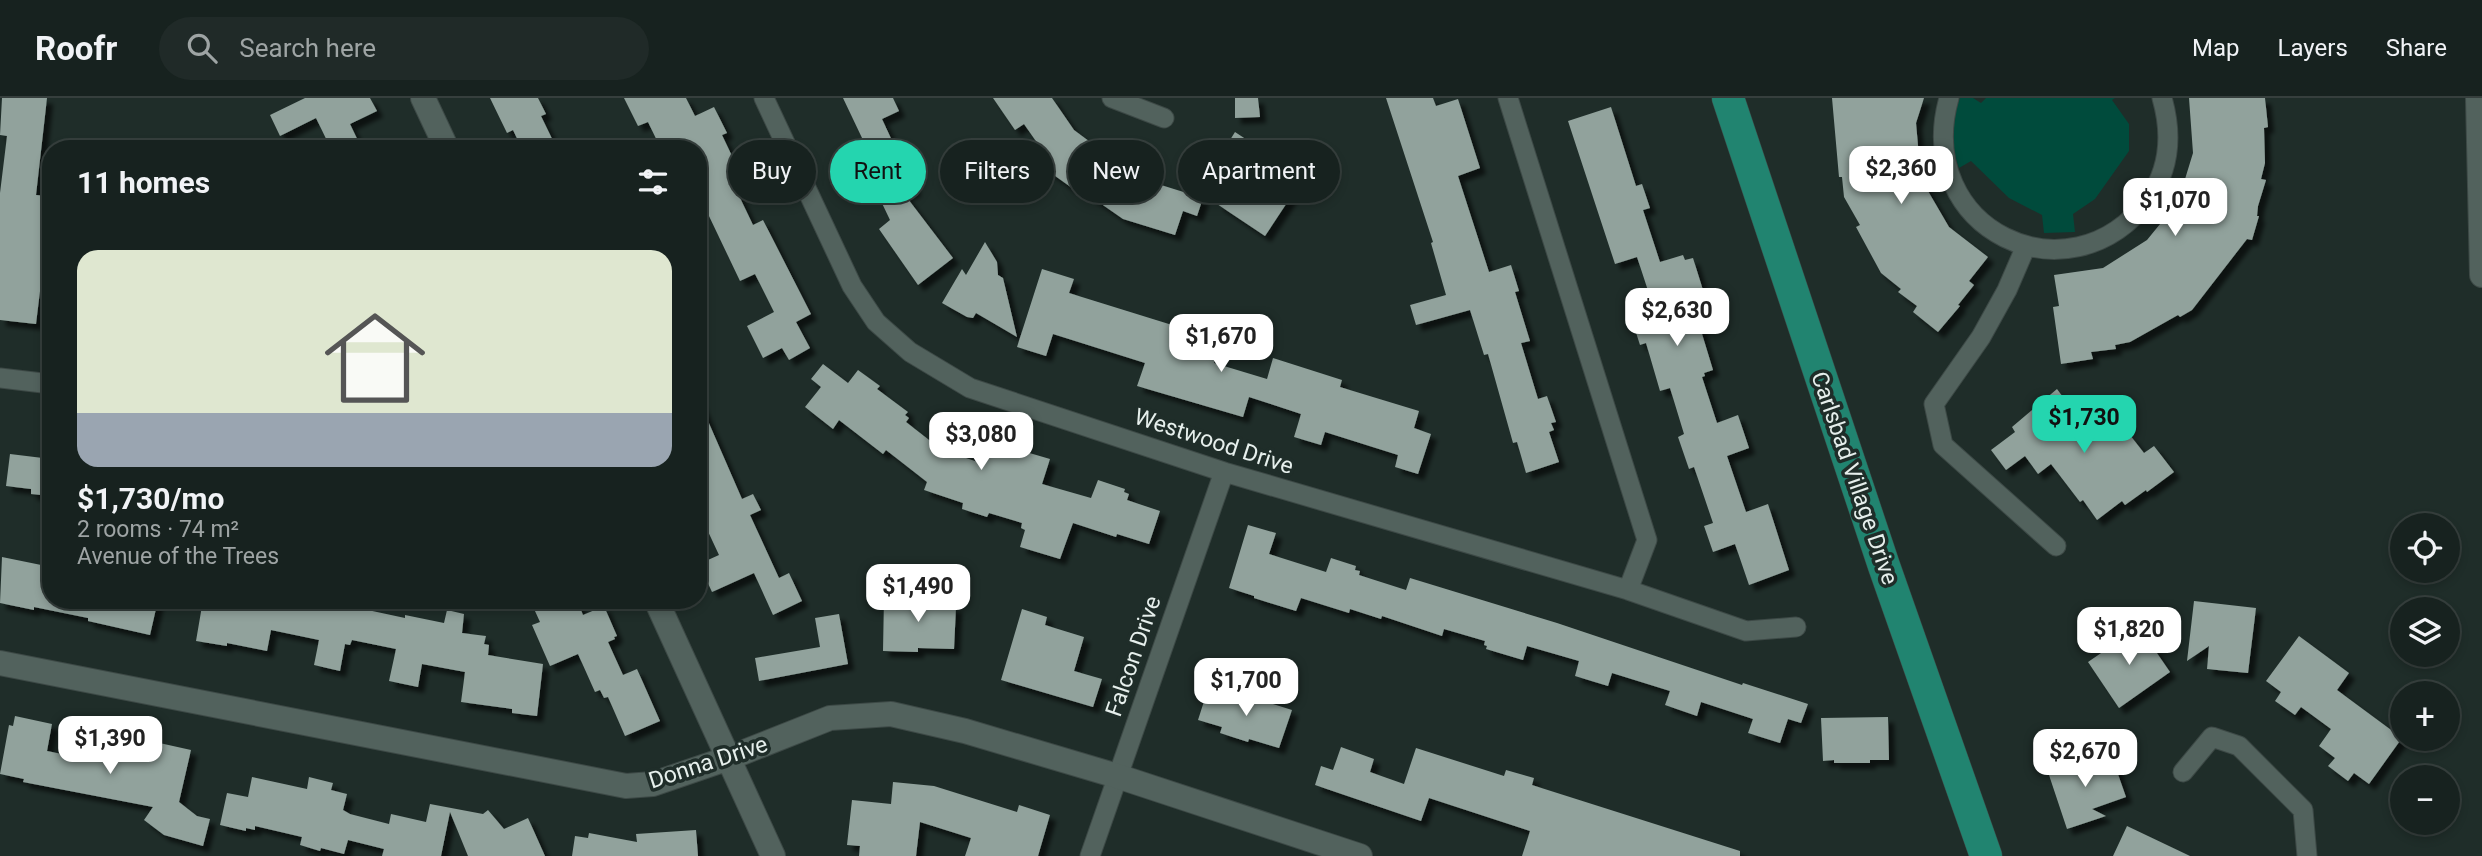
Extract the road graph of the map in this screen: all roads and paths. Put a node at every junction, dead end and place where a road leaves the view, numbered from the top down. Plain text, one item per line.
1 (424, 98) edge
2 (764, 98) edge
3 (1112, 98) edge
4 (1508, 98) edge
5 (1728, 98) edge
6 (1949, 98) edge
7 (2162, 98) edge
8 (2477, 98) edge
9 (1164, 118) dead end
10 (443, 140) edge
11 (2026, 246) junction
12 (2482, 275) edge
13 (0, 378) edge
14 (42, 383) edge
15 (1224, 472) junction
16 (2056, 546) dead end
17 (1628, 590) junction
18 (660, 609) edge
19 (1796, 627) dead end
20 (0, 663) edge
21 (729, 758) junction
22 (2183, 772) dead end
23 (1117, 776) junction
24 (774, 856) edge
25 (1090, 856) edge
26 (1360, 856) edge
27 (1986, 856) edge
28 (2307, 856) edge

1 - 10 street
2 - 15 street, Westwood Drive
3 - 9 street
4 - 17 street
5 - 27 main road, Carlsbad Village Drive
6 - 11 street
7 - 11 street
8 - 12 street
11 - 16 street
13 - 14 street
15 - 17 street, Westwood Drive
15 - 23 street, Falcon Drive
17 - 19 street, Westwood Drive
18 - 21 street
20 - 21 street, Donna Drive
21 - 23 street, Donna Drive
21 - 24 street
22 - 28 street
23 - 25 street, Falcon Drive
23 - 26 street, Donna Drive

